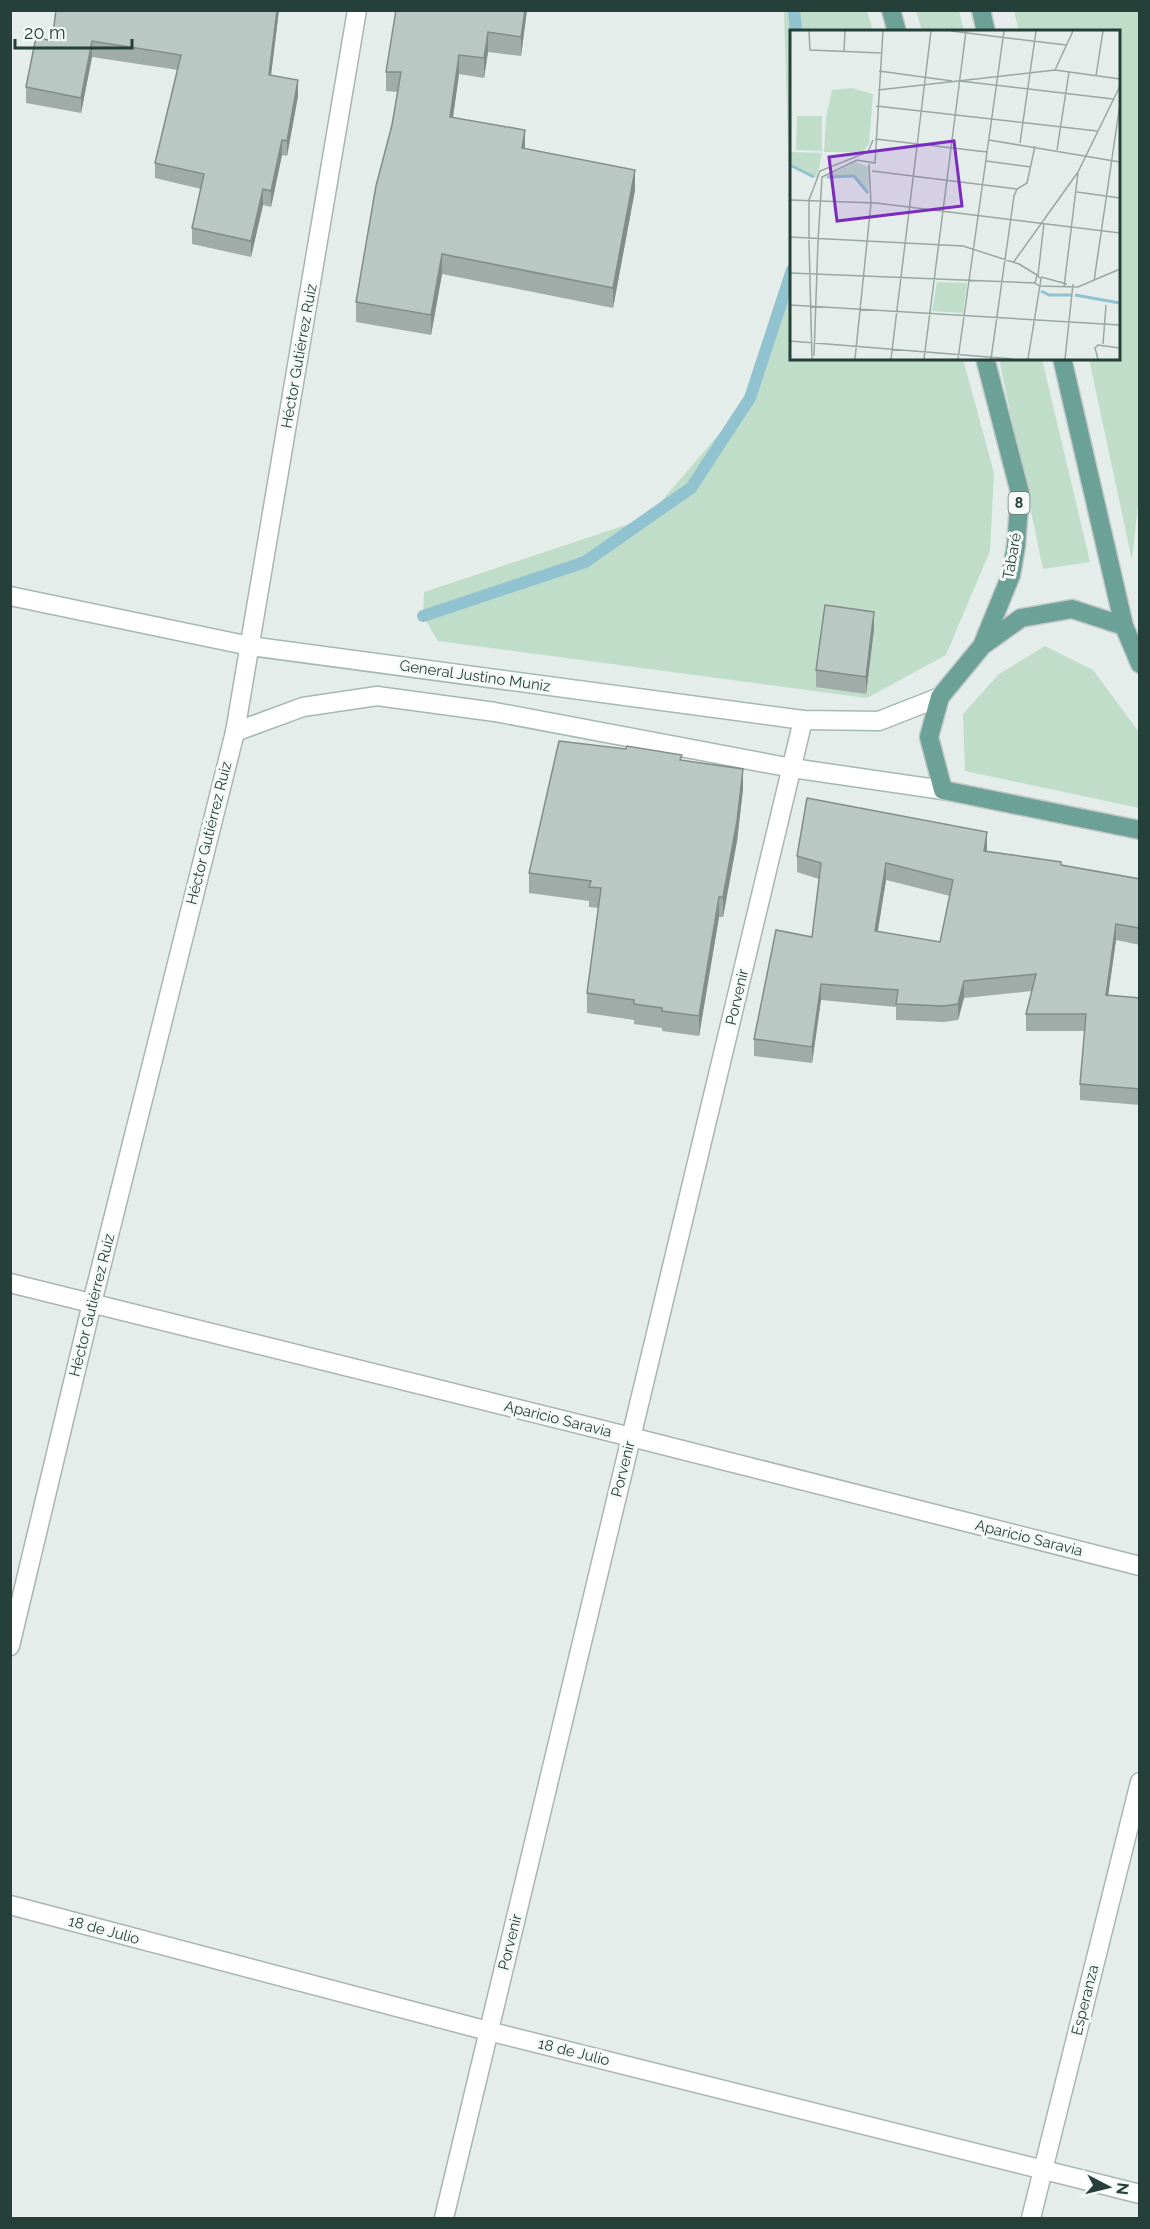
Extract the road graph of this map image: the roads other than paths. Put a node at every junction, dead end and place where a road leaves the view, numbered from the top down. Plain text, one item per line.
1 (357, 10) edge
2 (891, 10) edge
3 (981, 10) edge
4 (896, 30) edge
5 (986, 30) edge
6 (986, 360) edge
7 (1062, 360) edge
8 (10, 596) edge
9 (1124, 626) junction
10 (250, 646) junction
11 (982, 646) junction
12 (1140, 664) edge
13 (940, 697) junction
14 (803, 720) junction
15 (235, 732) junction
16 (792, 768) junction
17 (944, 790) junction
18 (1140, 830) edge
19 (10, 1283) edge
20 (92, 1303) junction
21 (631, 1437) junction
22 (1140, 1566) edge
23 (10, 1646) edge
24 (1140, 1782) edge
25 (10, 1905) edge
26 (488, 2031) junction
27 (1043, 2169) junction
28 (1140, 2194) edge
29 (444, 2218) edge
30 (1031, 2218) edge

1 - 10 street, Héctor Gutiérrez Ruiz
2 - 4 main road
3 - 5 main road
6 - 11 main road, Tabaré / 8
7 - 9 main road
8 - 10 street, General Justino Muniz
9 - 11 main road
9 - 12 main road
10 - 14 street, General Justino Muniz
10 - 15 street, Héctor Gutiérrez Ruiz
11 - 13 main road, 8
13 - 14 street, General Justino Muniz
13 - 17 main road, 8
14 - 16 street, Porvenir
15 - 16 street
15 - 20 street, Héctor Gutiérrez Ruiz
16 - 17 street
16 - 21 street, Porvenir
17 - 18 main road
19 - 20 street, Aparicio Saravia
20 - 21 street, Aparicio Saravia
20 - 23 street, Héctor Gutiérrez Ruiz
21 - 22 street, Aparicio Saravia
21 - 26 street, Porvenir
24 - 27 street, Esperanza
25 - 26 street, 18 de Julio
26 - 27 street, 18 de Julio
26 - 29 street, Porvenir
27 - 28 street, 18 de Julio
27 - 30 street, Esperanza

